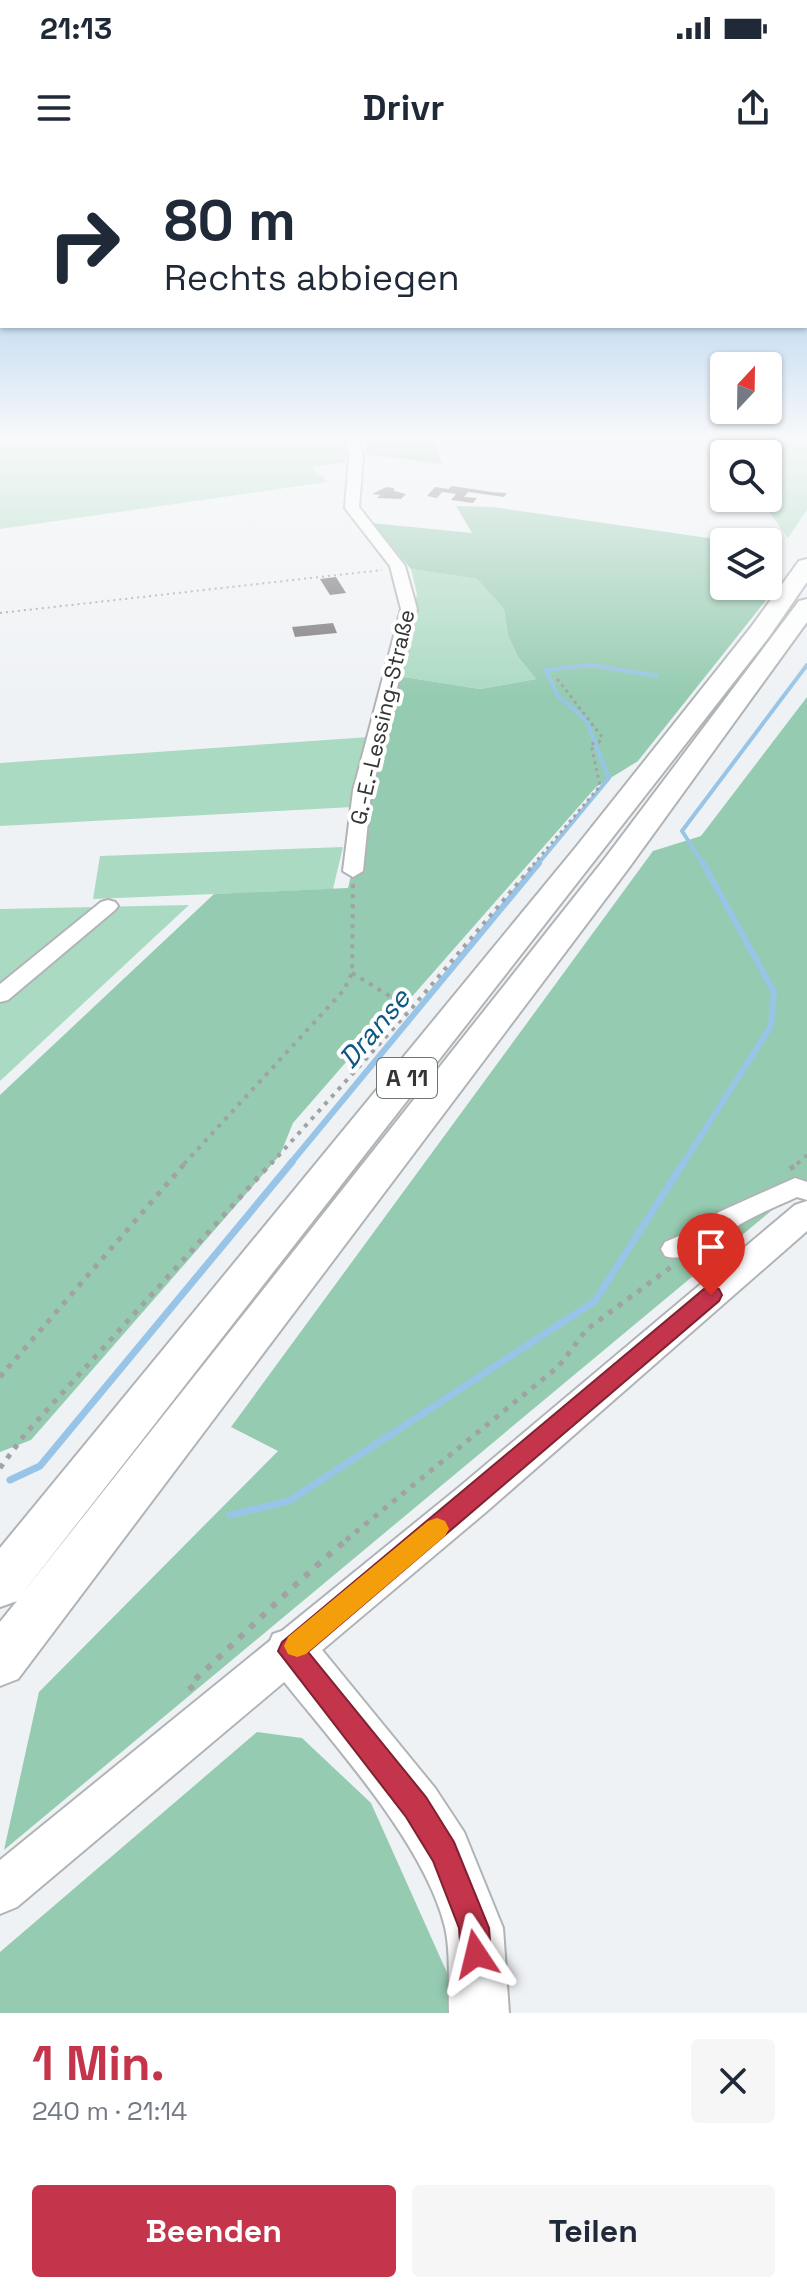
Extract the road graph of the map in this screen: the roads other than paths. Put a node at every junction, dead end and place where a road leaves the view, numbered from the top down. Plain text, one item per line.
1 (365, 524) edge
2 (807, 566) edge
3 (807, 606) edge
4 (353, 871) road end
5 (108, 906) dead end
6 (0, 995) edge
7 (807, 1191) edge
8 (807, 1213) edge
9 (684, 1245) road end
10 (0, 1585) edge
11 (291, 1651) junction
12 (4, 1658) edge
13 (13, 1880) edge
14 (479, 2013) edge

1 - 4 street, G.-E.-Lessing-Straße
2 - 10 highway, A 11
3 - 12 highway, A 11
5 - 6 street
7 - 9 street
8 - 11 main road
11 - 13 main road
11 - 14 highway

